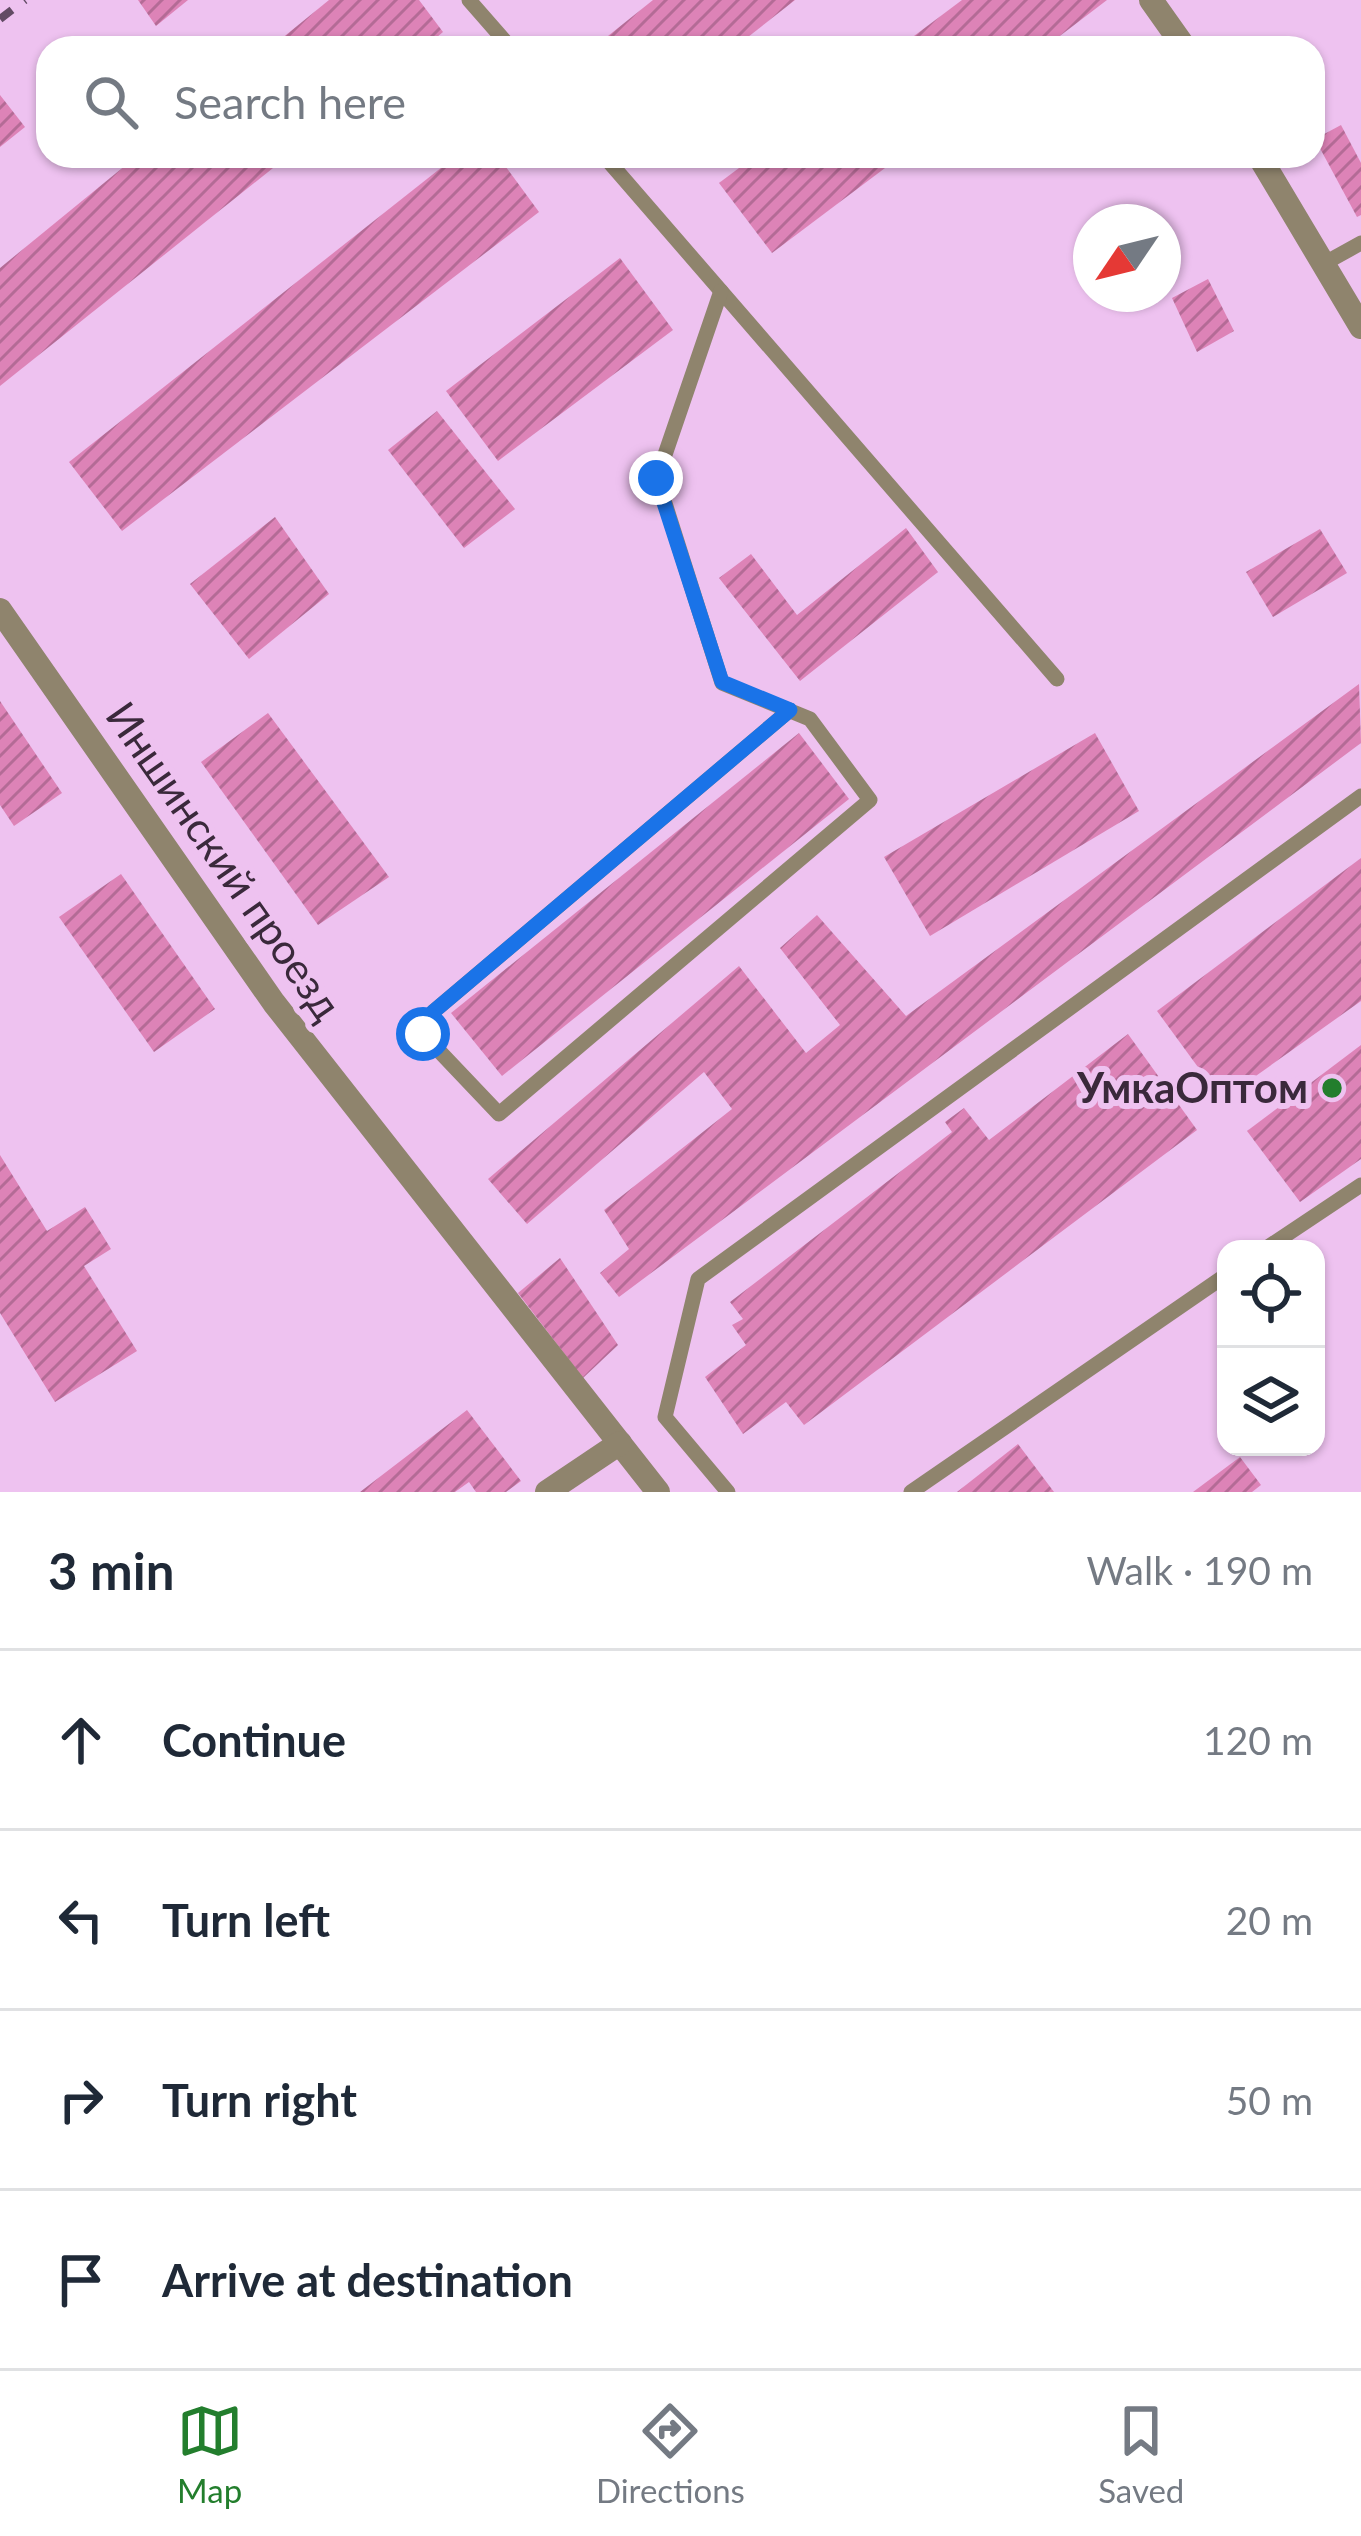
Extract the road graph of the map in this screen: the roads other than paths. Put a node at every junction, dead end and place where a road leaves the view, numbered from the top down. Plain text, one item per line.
1 (469, 0) edge
2 (1151, 0) edge
3 (500, 36) edge
4 (1176, 36) edge
5 (614, 168) edge
6 (1266, 168) edge
7 (1361, 243) edge
8 (1325, 263) junction
9 (722, 291) junction
10 (1361, 327) edge
11 (0, 610) edge
12 (1057, 679) dead end
13 (790, 710) junction
14 (1361, 796) edge
15 (1361, 1185) edge
16 (1278, 1240) edge
17 (1217, 1281) edge
18 (620, 1443) junction
19 (547, 1492) edge
20 (658, 1492) edge
21 (728, 1492) edge
22 (910, 1492) edge

1 - 3 lane
2 - 4 street
5 - 9 lane
6 - 8 street
7 - 8 lane
8 - 10 street
9 - 12 lane
9 - 13 lane
11 - 18 street, Иншинский проезд
13 - 13 lane
14 - 21 lane
15 - 16 lane
17 - 22 lane
18 - 19 street
18 - 20 street, Иншинский проезд

